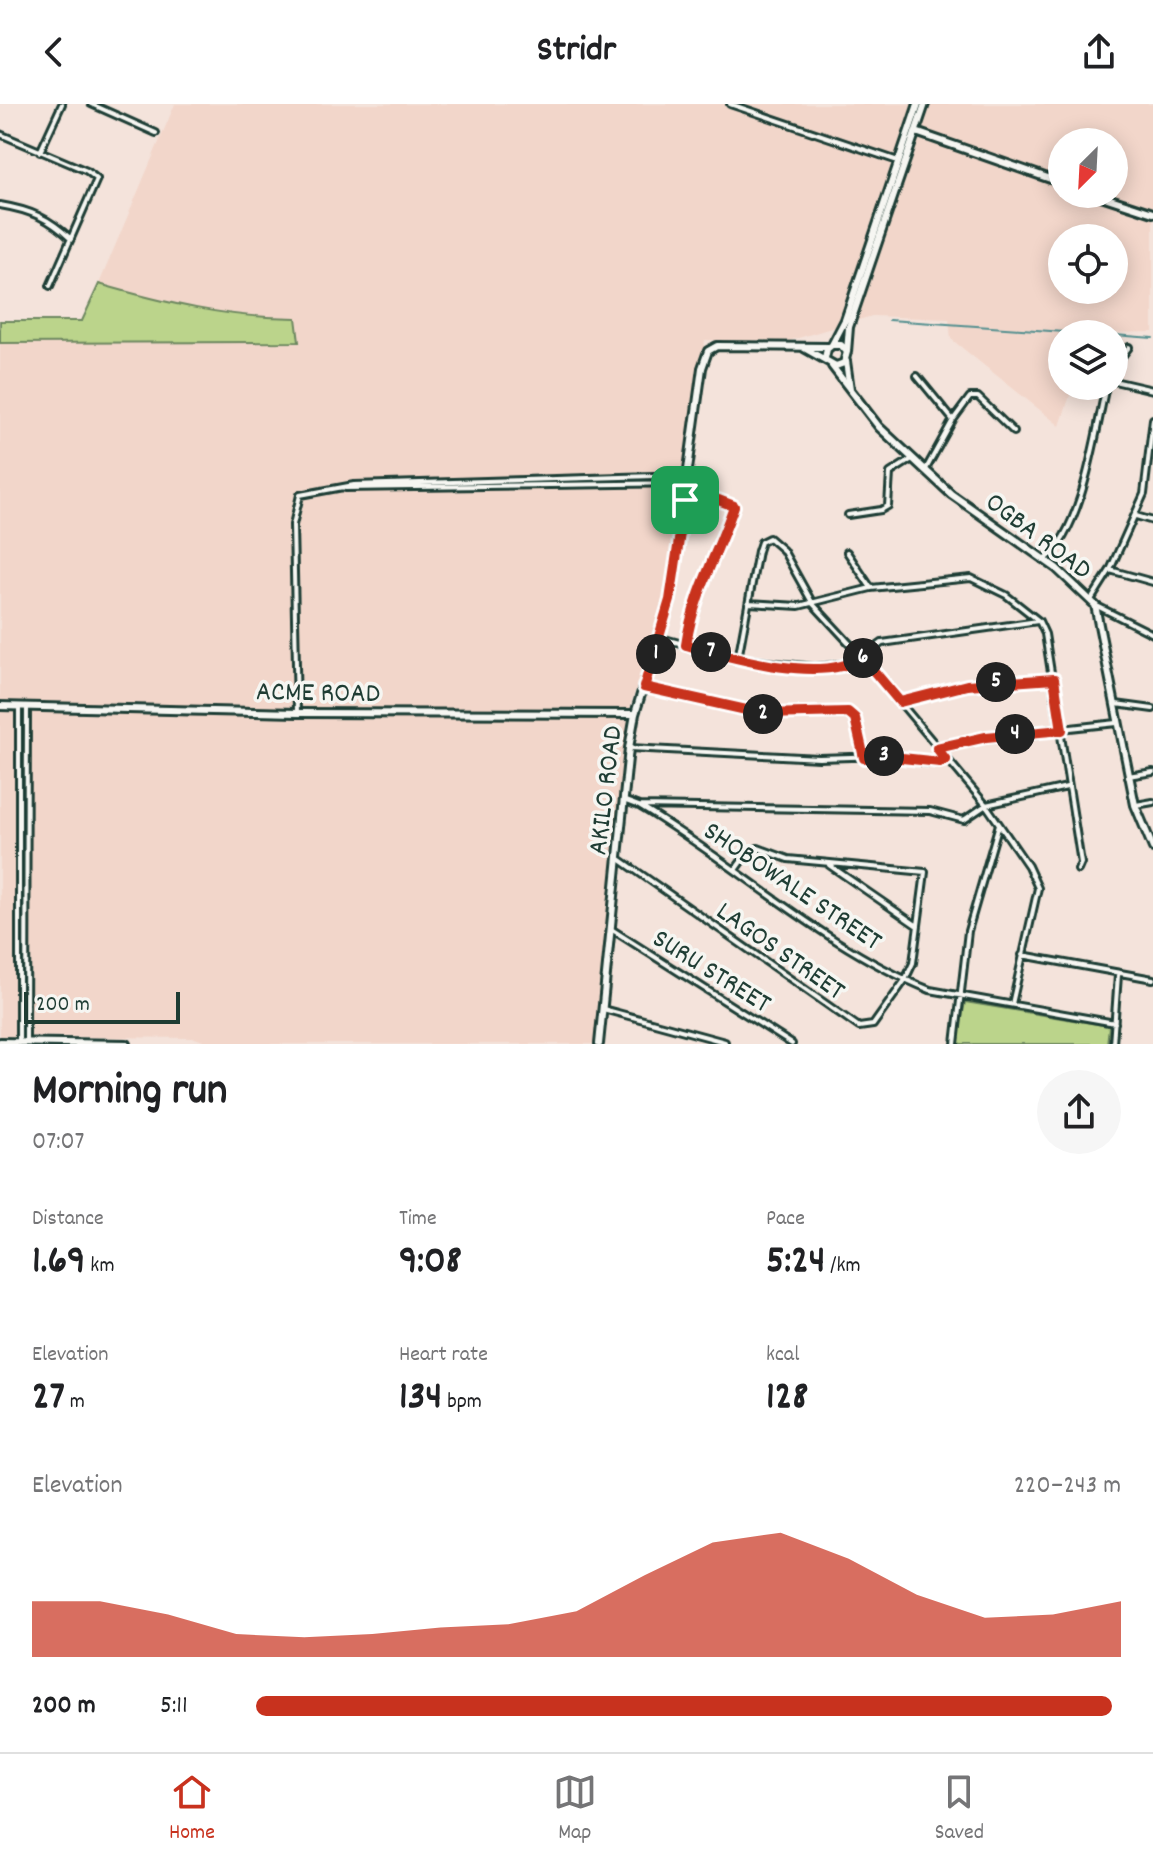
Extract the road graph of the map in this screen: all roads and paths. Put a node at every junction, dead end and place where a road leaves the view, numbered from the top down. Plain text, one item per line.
1 (62, 104) edge
2 (91, 104) edge
3 (730, 104) edge
4 (918, 104) edge
5 (925, 104) edge
6 (916, 132) junction
7 (156, 133) dead end
8 (0, 134) edge
9 (40, 152) junction
10 (898, 161) junction
11 (1048, 178) edge
12 (0, 205) edge
13 (1128, 205) edge
14 (1153, 213) edge
15 (71, 239) junction
16 (50, 286) dead end
17 (796, 346) junction
18 (830, 346) junction
19 (847, 356) junction
20 (825, 358) junction
21 (832, 366) junction
22 (917, 376) dead end
23 (1128, 384) edge
24 (850, 389) junction
25 (1153, 390) edge
26 (1102, 400) edge
27 (1153, 419) edge
28 (953, 420) junction
29 (1014, 432) dead end
30 (912, 459) junction
31 (926, 469) junction
32 (1151, 471) edge
33 (688, 479) junction
34 (685, 500) junction
35 (848, 515) dead end
36 (1136, 516) junction
37 (1153, 521) edge
38 (847, 552) dead end
39 (1045, 560) junction
40 (1110, 570) junction
41 (1153, 582) edge
42 (871, 588) junction
43 (1093, 602) junction
44 (749, 603) junction
45 (813, 604) junction
46 (1039, 621) junction
47 (1153, 634) edge
48 (661, 638) junction
49 (686, 645) junction
50 (862, 657) junction
51 (738, 659) junction
52 (1054, 679) junction
53 (644, 687) junction
54 (900, 702) junction
55 (1114, 703) junction
56 (0, 706) edge
57 (23, 706) junction
58 (1153, 709) edge
59 (297, 713) junction
60 (635, 714) junction
61 (1117, 723) junction
62 (1062, 730) junction
63 (629, 748) junction
64 (937, 748) junction
65 (864, 758) junction
66 (946, 760) junction
67 (1153, 772) edge
68 (27, 774) junction
69 (19, 775) junction
70 (1128, 776) junction
71 (1067, 787) junction
72 (623, 800) junction
73 (1153, 802) edge
74 (986, 805) junction
75 (1135, 805) junction
76 (639, 806) junction
77 (999, 824) junction
78 (1153, 848) edge
79 (616, 856) junction
80 (827, 864) junction
81 (735, 870) junction
82 (1078, 870) dead end
83 (916, 925) junction
84 (611, 929) junction
85 (1021, 955) junction
86 (1118, 975) junction
87 (1153, 979) edge
88 (905, 980) junction
89 (959, 994) junction
90 (1012, 1004) junction
91 (603, 1009) junction
92 (1115, 1023) junction
93 (0, 1042) edge
94 (725, 1042) dead end
95 (22, 1043) edge
96 (127, 1044) edge
97 (599, 1044) edge
98 (792, 1044) edge
99 (955, 1044) edge
100 (1113, 1044) edge

1 - 9 street
2 - 7 street
3 - 10 street
4 - 10 street
5 - 6 street, OGBA ROAD
6 - 11 street
6 - 19 street, OGBA ROAD
8 - 9 street
9 - 15 street
10 - 18 street
12 - 15 street
13 - 14 street
15 - 16 street
17 - 18 street, AKILO ROAD
17 - 20 street, AKILO ROAD
17 - 33 street, AKILO ROAD
18 - 19 street
18 - 20 street
19 - 21 street
19 - 24 street, OGBA ROAD
20 - 21 street, OGBA ROAD
21 - 24 street, OGBA ROAD
22 - 28 street
23 - 25 street
24 - 30 street, OGBA ROAD
26 - 39 street
27 - 32 street
28 - 29 street
28 - 31 street
30 - 31 street, OGBA ROAD
30 - 35 street
31 - 39 street, OGBA ROAD
32 - 36 street
33 - 34 street, AKILO ROAD
33 - 59 street
34 - 48 street, AKILO ROAD
34 - 49 street
36 - 37 street
36 - 40 street
38 - 42 street
39 - 43 street, OGBA ROAD
40 - 41 street
40 - 43 street
42 - 45 street
42 - 46 street
43 - 47 street
43 - 55 street, OGBA ROAD
44 - 45 street
44 - 45 street
44 - 51 street
45 - 50 street
46 - 50 street
46 - 52 street
48 - 49 street
48 - 53 street, AKILO ROAD
49 - 51 street
50 - 51 street
50 - 54 street
52 - 54 street
52 - 62 street
53 - 60 street, AKILO ROAD
53 - 65 street
54 - 64 street
55 - 58 street
55 - 61 street, OGBA ROAD
56 - 57 street, ACME ROAD
57 - 59 street, ACME ROAD
57 - 68 street
57 - 69 street
59 - 60 street, ACME ROAD
60 - 63 street, AKILO ROAD
61 - 62 street
61 - 70 street, OGBA ROAD
62 - 64 street
62 - 71 street
63 - 65 street
63 - 72 street, AKILO ROAD
64 - 66 street
65 - 66 street
66 - 74 street
67 - 70 street
68 - 69 street
68 - 95 street
69 - 95 street
70 - 75 street, OGBA ROAD
71 - 74 street
71 - 82 street
72 - 76 street
72 - 79 street, AKILO ROAD
73 - 75 street
74 - 76 street
74 - 77 street
75 - 78 street, OGBA ROAD
76 - 81 street, SHOBOWALE STREET
77 - 85 street
77 - 89 street
79 - 84 street, AKILO ROAD
79 - 88 street, LAGOS STREET
80 - 81 street
80 - 83 street
80 - 83 street, LAGOS STREET
81 - 88 street, SHOBOWALE STREET
83 - 88 street, LAGOS STREET
84 - 91 street, AKILO ROAD
84 - 98 street, SURU STREET
85 - 86 street
85 - 90 street
86 - 87 street
86 - 92 street
88 - 89 street, SHOBOWALE STREET
89 - 90 street, SHOBOWALE STREET
89 - 99 street
90 - 92 street, SHOBOWALE STREET
91 - 94 street
91 - 97 street, AKILO ROAD
92 - 100 street
93 - 95 street
95 - 96 street

